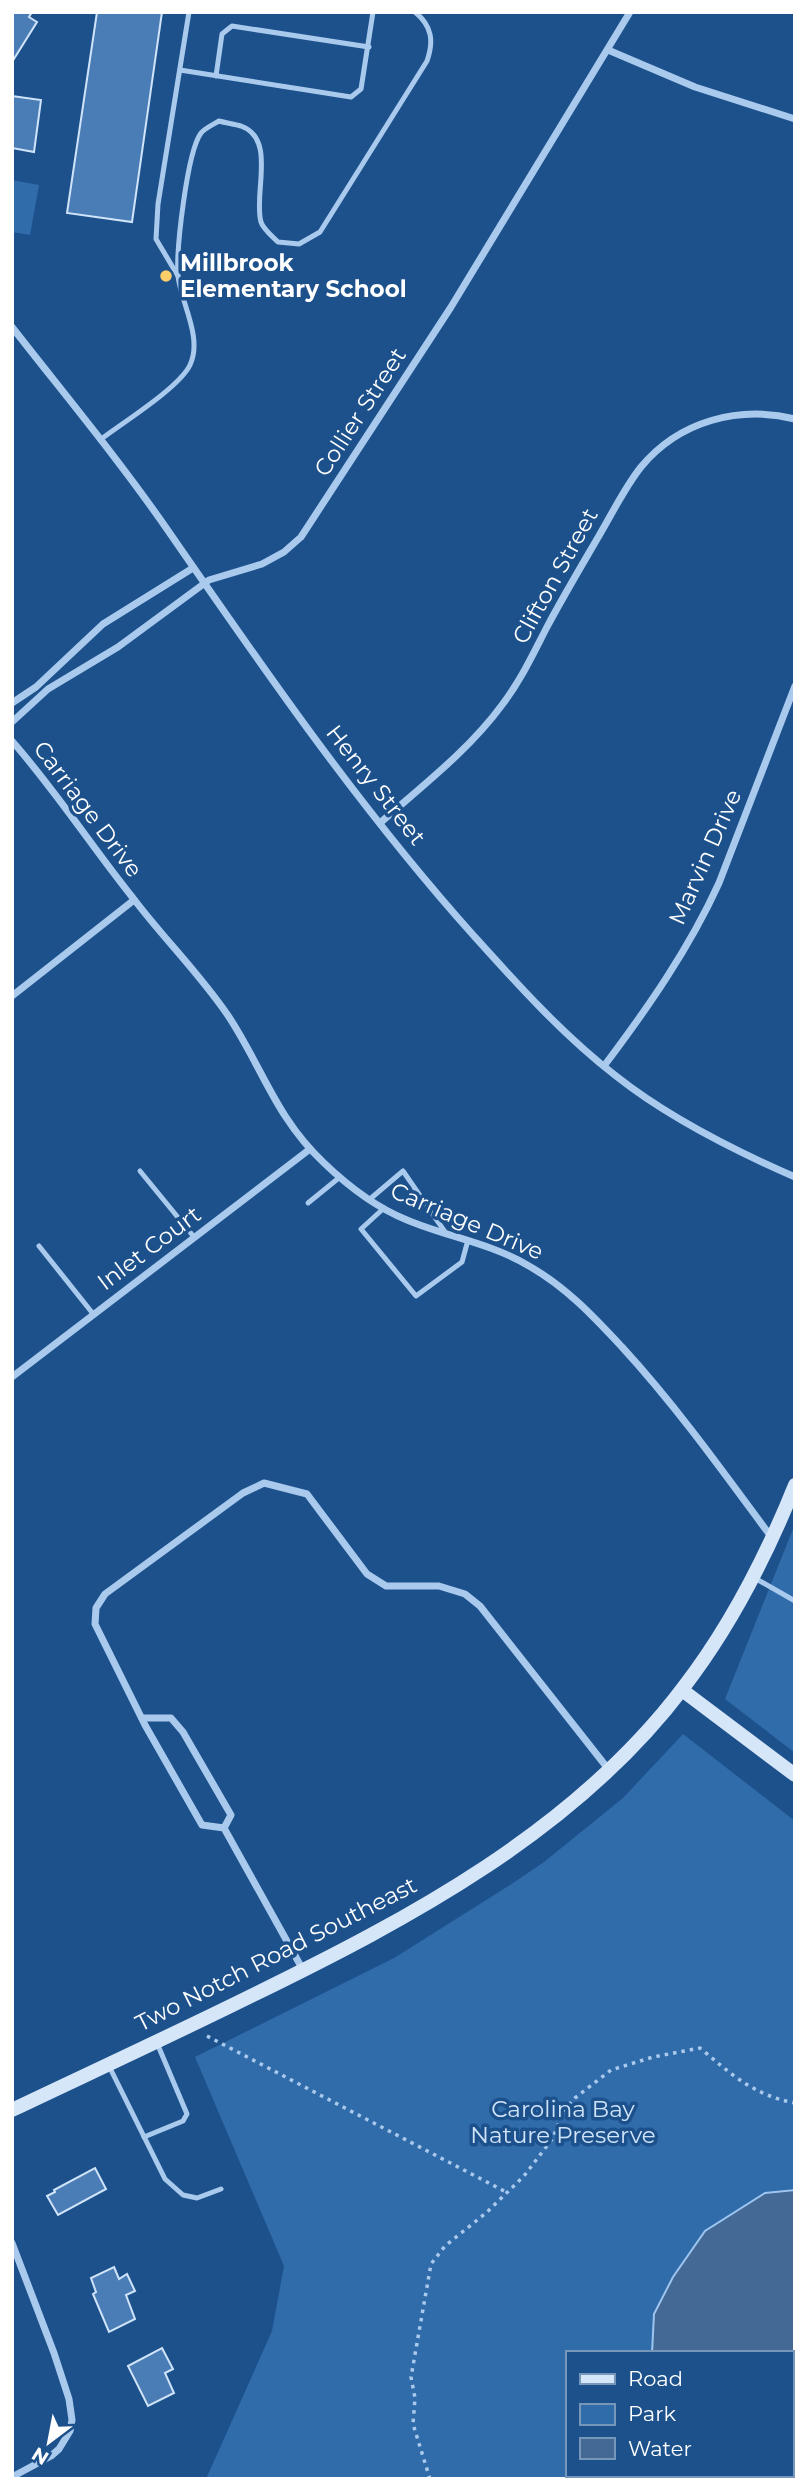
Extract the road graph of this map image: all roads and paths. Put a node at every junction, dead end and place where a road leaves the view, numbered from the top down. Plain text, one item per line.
1 (189, 12) edge
2 (373, 12) edge
3 (415, 12) edge
4 (630, 12) edge
5 (369, 47) junction
6 (608, 50) junction
7 (180, 70) junction
8 (215, 76) junction
9 (795, 119) edge
10 (178, 276) junction
11 (12, 327) edge
12 (795, 419) edge
13 (100, 440) junction
14 (193, 568) junction
15 (205, 584) junction
16 (795, 686) edge
17 (12, 703) edge
18 (12, 722) edge
19 (12, 741) edge
20 (380, 823) junction
21 (134, 900) junction
22 (12, 996) edge
23 (604, 1066) junction
24 (310, 1149) junction
25 (140, 1171) dead end
26 (340, 1177) junction
27 (795, 1177) edge
28 (370, 1199) junction
29 (308, 1203) dead end
30 (383, 1208) junction
31 (445, 1232) junction
32 (194, 1237) junction
33 (468, 1240) junction
34 (39, 1246) dead end
35 (94, 1315) junction
36 (12, 1377) edge
37 (795, 1485) edge
38 (772, 1538) junction
39 (753, 1577) junction
40 (795, 1601) edge
41 (682, 1690) junction
42 (142, 1718) junction
43 (609, 1770) junction
44 (795, 1775) edge
45 (224, 1828) junction
46 (303, 1970) junction
47 (193, 2024) junction
48 (157, 2042) junction
49 (108, 2065) junction
50 (795, 2103) edge
51 (12, 2110) edge
52 (144, 2137) junction
53 (221, 2189) dead end
54 (506, 2192) junction
55 (12, 2243) edge
56 (12, 2477) edge
57 (430, 2479) edge

1 - 7 lane
2 - 5 lane
3 - 10 lane
4 - 6 street, Collier Street
5 - 8 lane
5 - 8 lane
6 - 9 street
6 - 15 street, Collier Street
7 - 8 lane
7 - 10 lane
10 - 13 lane
11 - 13 street, Henry Street
12 - 20 street, Clifton Street
13 - 14 street, Henry Street
14 - 15 street, Henry Street
14 - 17 street
15 - 18 street, Collier Street
15 - 20 street, Henry Street
16 - 23 street, Marvin Drive
19 - 21 street, Carriage Drive
20 - 23 street, Henry Street
21 - 22 street, Carriage Drive
21 - 24 street, Carriage Drive
23 - 27 street, Henry Street
24 - 26 street, Carriage Drive
24 - 32 street, Inlet Court
25 - 32 lane
26 - 28 street, Carriage Drive
26 - 29 lane
28 - 30 street, Carriage Drive
28 - 31 lane
30 - 31 street, Carriage Drive
30 - 33 lane
31 - 33 street, Carriage Drive
32 - 35 street, Inlet Court
33 - 38 street, Carriage Drive
34 - 35 lane
35 - 36 street, Inlet Court
37 - 38 street, Two Notch Road Southeast
38 - 39 street, Two Notch Road Southeast
39 - 40 lane
39 - 41 street, Two Notch Road Southeast
41 - 43 street, Two Notch Road Southeast
41 - 44 street
42 - 43 street
42 - 45 street
42 - 45 street
43 - 46 street, Two Notch Road Southeast
45 - 46 street
46 - 47 street, Two Notch Road Southeast
47 - 48 street, Two Notch Road Southeast
47 - 54 path
48 - 49 street, Two Notch Road Southeast
48 - 52 lane
49 - 51 street, Two Notch Road Southeast
49 - 52 lane
50 - 54 path
52 - 53 lane
54 - 57 path
55 - 56 street

